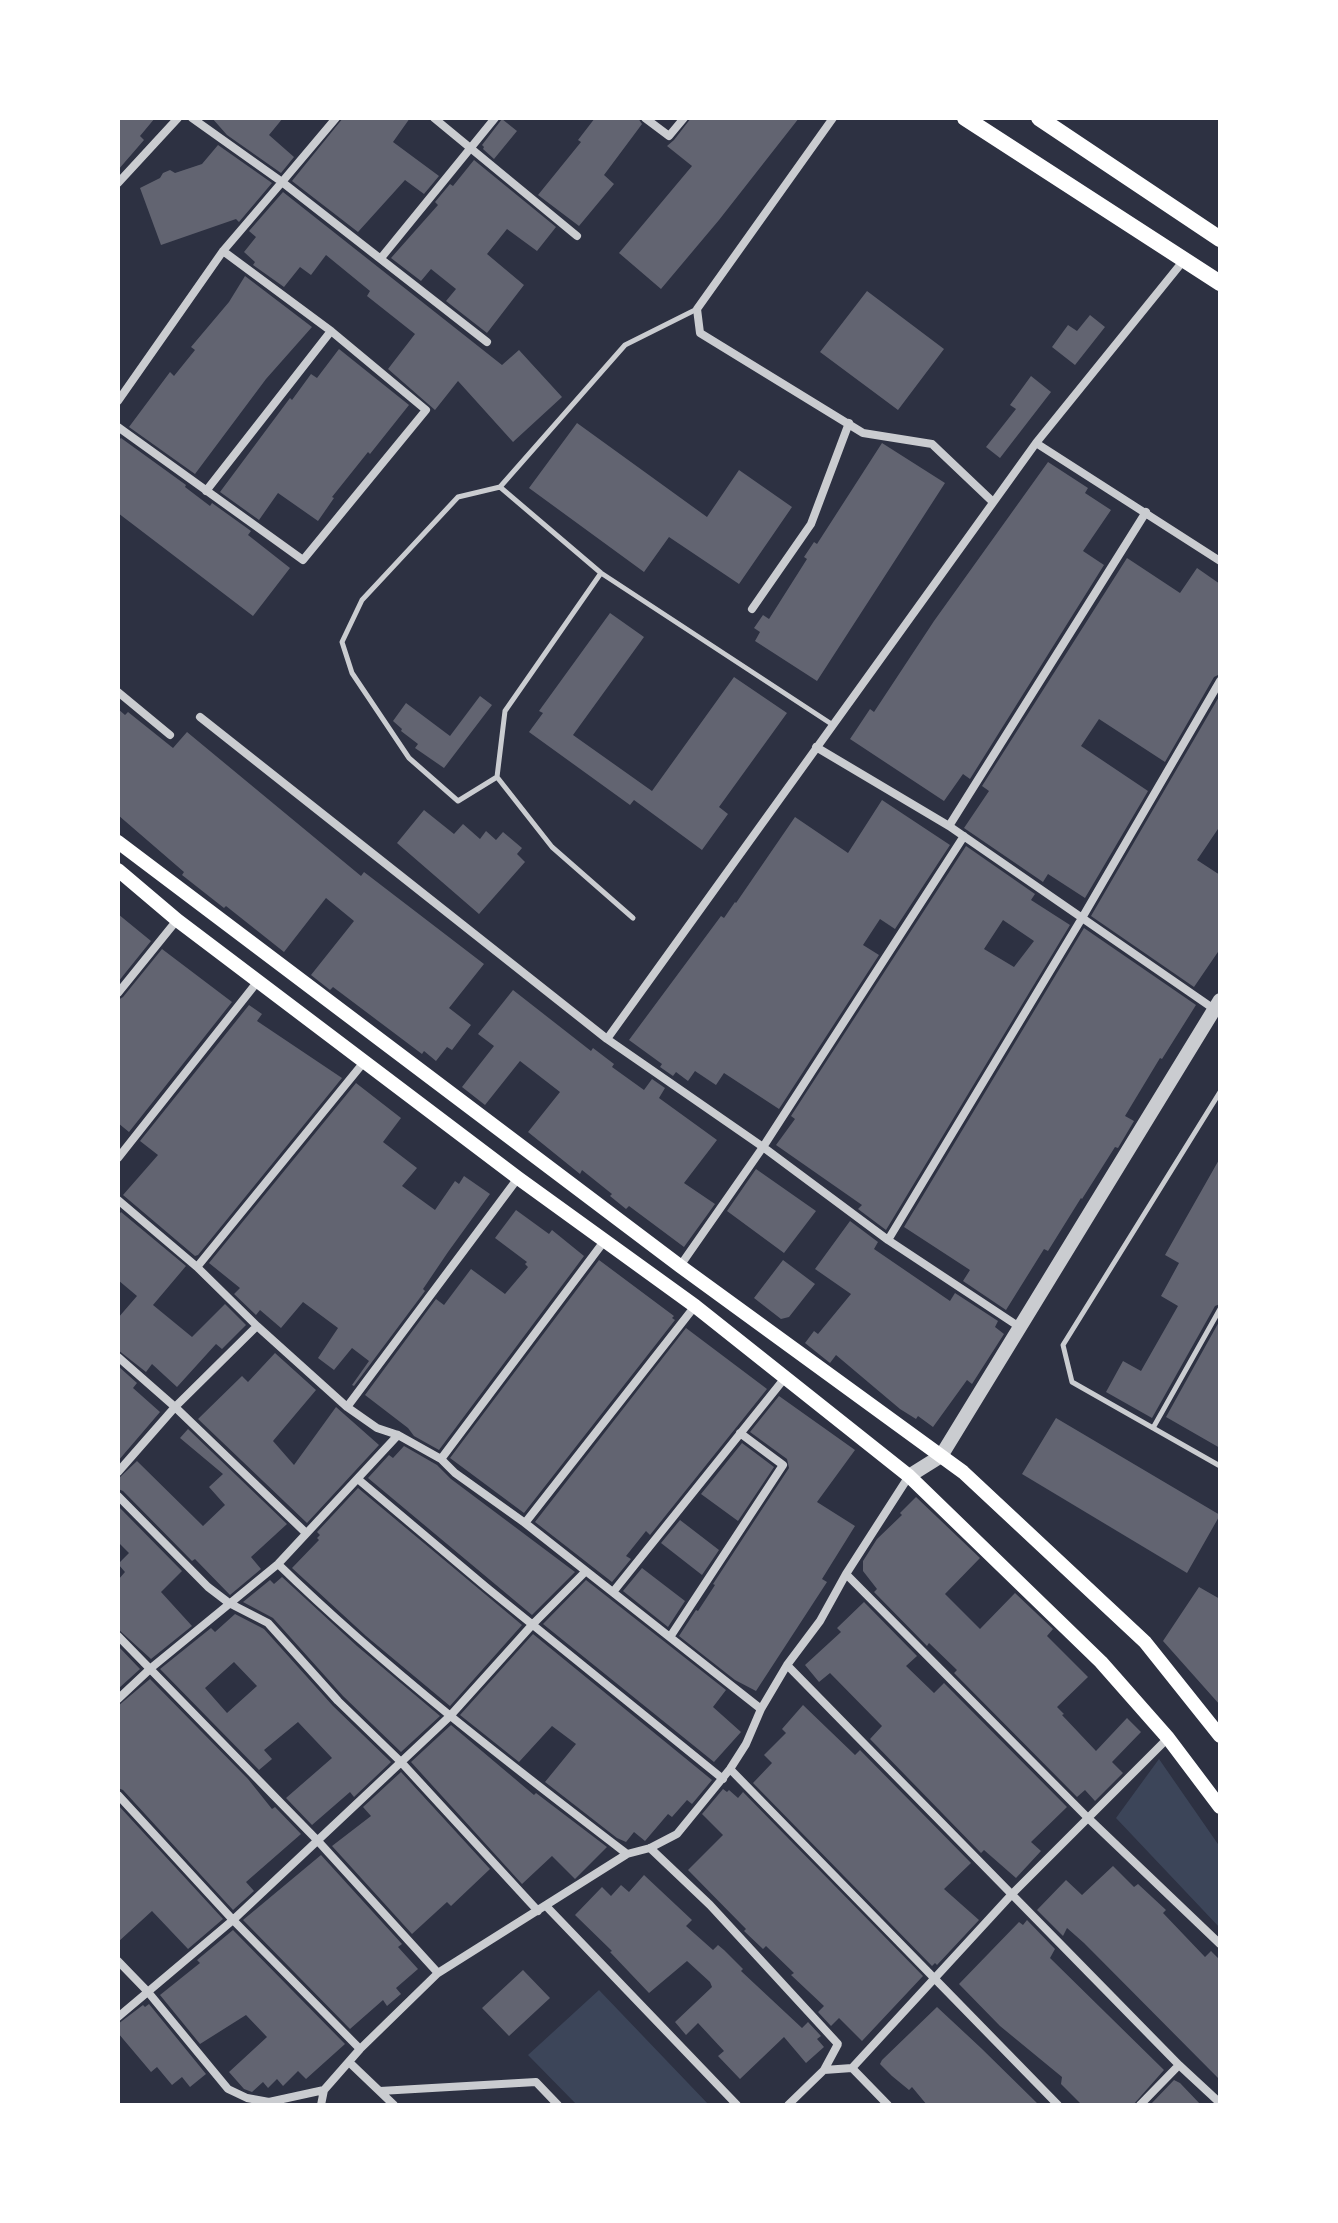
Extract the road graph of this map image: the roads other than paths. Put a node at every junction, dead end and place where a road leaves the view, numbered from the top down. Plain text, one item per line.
1 (178, 118) edge
2 (192, 118) edge
3 (336, 118) edge
4 (434, 118) edge
5 (495, 118) edge
6 (645, 118) edge
7 (684, 118) edge
8 (833, 118) edge
9 (965, 118) edge
10 (1039, 118) edge
11 (472, 149) junction
12 (282, 182) junction
13 (118, 183) edge
14 (577, 236) dead end
15 (1220, 239) edge
16 (223, 251) junction
17 (381, 258) junction
18 (1184, 260) junction
19 (1220, 283) edge
20 (697, 309) junction
21 (331, 331) junction
22 (487, 342) dead end
23 (118, 401) edge
24 (849, 423) junction
25 (118, 427) edge
26 (1036, 443) junction
27 (500, 487) junction
28 (206, 491) junction
29 (993, 502) junction
30 (1146, 512) junction
31 (1220, 561) edge
32 (601, 573) junction
33 (752, 609) dead end
34 (1220, 681) edge
35 (118, 692) edge
36 (200, 717) dead end
37 (833, 725) junction
38 (170, 735) dead end
39 (816, 747) junction
40 (497, 777) junction
41 (949, 826) junction
42 (964, 836) junction
43 (118, 842) edge
44 (118, 870) edge
45 (633, 918) dead end
46 (1082, 918) junction
47 (177, 920) junction
48 (258, 981) junction
49 (118, 993) edge
50 (1217, 1004) edge
51 (607, 1039) junction
52 (364, 1062) junction
53 (1220, 1092) edge
54 (763, 1147) junction
55 (118, 1158) edge
56 (518, 1178) junction
57 (118, 1200) edge
58 (605, 1240) junction
59 (888, 1240) junction
60 (680, 1266) junction
61 (197, 1267) junction
62 (695, 1306) junction
63 (1220, 1309) edge
64 (257, 1326) junction
65 (1021, 1328) junction
66 (118, 1357) edge
67 (784, 1379) junction
68 (175, 1407) junction
69 (347, 1407) junction
70 (1153, 1428) junction
71 (740, 1433) junction
72 (398, 1435) junction
73 (941, 1456) junction
74 (441, 1459) junction
75 (1220, 1466) edge
76 (118, 1472) edge
77 (909, 1476) junction
78 (359, 1480) junction
79 (118, 1496) edge
80 (525, 1523) junction
81 (306, 1533) junction
82 (278, 1564) junction
83 (585, 1572) junction
84 (846, 1574) junction
85 (613, 1592) junction
86 (229, 1603) junction
87 (532, 1625) junction
88 (118, 1636) edge
89 (670, 1637) junction
90 (787, 1665) junction
91 (151, 1668) junction
92 (118, 1699) edge
93 (761, 1709) junction
94 (450, 1716) junction
95 (1220, 1736) edge
96 (1168, 1738) junction
97 (401, 1762) junction
98 (730, 1769) junction
99 (723, 1779) junction
100 (118, 1795) edge
101 (1220, 1807) edge
102 (1087, 1817) junction
103 (317, 1840) junction
104 (650, 1848) junction
105 (627, 1854) junction
106 (1013, 1893) junction
107 (542, 1909) junction
108 (233, 1920) junction
109 (1220, 1944) edge
110 (118, 1961) edge
111 (438, 1973) junction
112 (935, 1978) junction
113 (148, 1992) junction
114 (118, 2017) edge
115 (360, 2049) junction
116 (349, 2062) junction
117 (1179, 2065) junction
118 (852, 2068) junction
119 (824, 2070) junction
120 (324, 2090) junction
121 (380, 2091) junction
122 (1220, 2103) edge
123 (321, 2105) edge
124 (394, 2105) edge
125 (558, 2105) edge
126 (737, 2105) edge
127 (788, 2105) edge
128 (888, 2105) edge
129 (1058, 2105) edge
130 (1140, 2105) edge

1 - 13 street
2 - 12 street
3 - 12 street
4 - 11 street
5 - 11 street
6 - 7 street
8 - 20 street
9 - 18 main road
10 - 15 main road
11 - 14 street
11 - 17 street
12 - 16 street
12 - 17 street
16 - 21 street
16 - 23 street
17 - 22 street
18 - 19 main road
18 - 26 street
20 - 24 street
20 - 27 lane
21 - 28 street
21 - 28 street
24 - 29 street
24 - 33 street
25 - 28 street
26 - 29 street
26 - 30 street
27 - 32 lane
27 - 40 lane
29 - 37 street
30 - 31 street
30 - 41 street
32 - 37 lane
32 - 40 lane
34 - 46 street
35 - 38 street
36 - 51 street
37 - 39 street
39 - 41 street
39 - 51 street
40 - 45 lane
41 - 42 street
42 - 46 street
42 - 54 street
43 - 60 main road
44 - 47 main road
46 - 50 street
46 - 59 street
47 - 48 main road
47 - 49 street
48 - 52 main road
48 - 55 street
50 - 65 street
51 - 54 street
52 - 56 main road
52 - 61 street
53 - 70 lane
54 - 59 street
54 - 60 street
56 - 58 main road
56 - 69 street
57 - 61 street
58 - 62 main road
58 - 74 street
59 - 65 street
60 - 73 main road
61 - 64 street
62 - 67 main road
62 - 80 street
63 - 70 lane
64 - 68 street
64 - 69 street
65 - 73 street
66 - 68 street
67 - 71 street
67 - 77 main road
68 - 76 street
68 - 81 street
69 - 72 street
70 - 75 lane
71 - 85 street
71 - 89 street
72 - 74 street
72 - 78 street
73 - 77 street
73 - 95 main road
74 - 80 street
77 - 84 street
77 - 96 main road
78 - 81 street
78 - 87 street
79 - 86 street
80 - 83 street
81 - 82 street
82 - 86 street
82 - 94 street
83 - 85 street
83 - 87 street
84 - 90 street
84 - 102 street
85 - 89 street
86 - 91 street
86 - 97 street
87 - 94 street
87 - 99 street
88 - 91 street
89 - 93 street
90 - 93 street
90 - 106 street
91 - 92 street
91 - 103 street
93 - 98 street
94 - 97 street
94 - 105 street
96 - 101 main road
96 - 102 street
97 - 103 street
97 - 107 street
98 - 99 street
98 - 112 street
99 - 104 street
100 - 108 street
102 - 106 street
102 - 109 street
103 - 108 street
103 - 111 street
104 - 105 street
104 - 119 street
105 - 107 street
106 - 112 street
106 - 117 street
107 - 111 street
107 - 126 street
108 - 113 street
108 - 115 street
110 - 113 street
111 - 115 street
112 - 118 street
112 - 129 street
113 - 114 street
113 - 120 street
115 - 116 street
116 - 120 street
116 - 121 street
117 - 122 street
117 - 130 street
118 - 119 street
118 - 128 street
119 - 127 street
120 - 123 street
121 - 124 street
121 - 125 street

